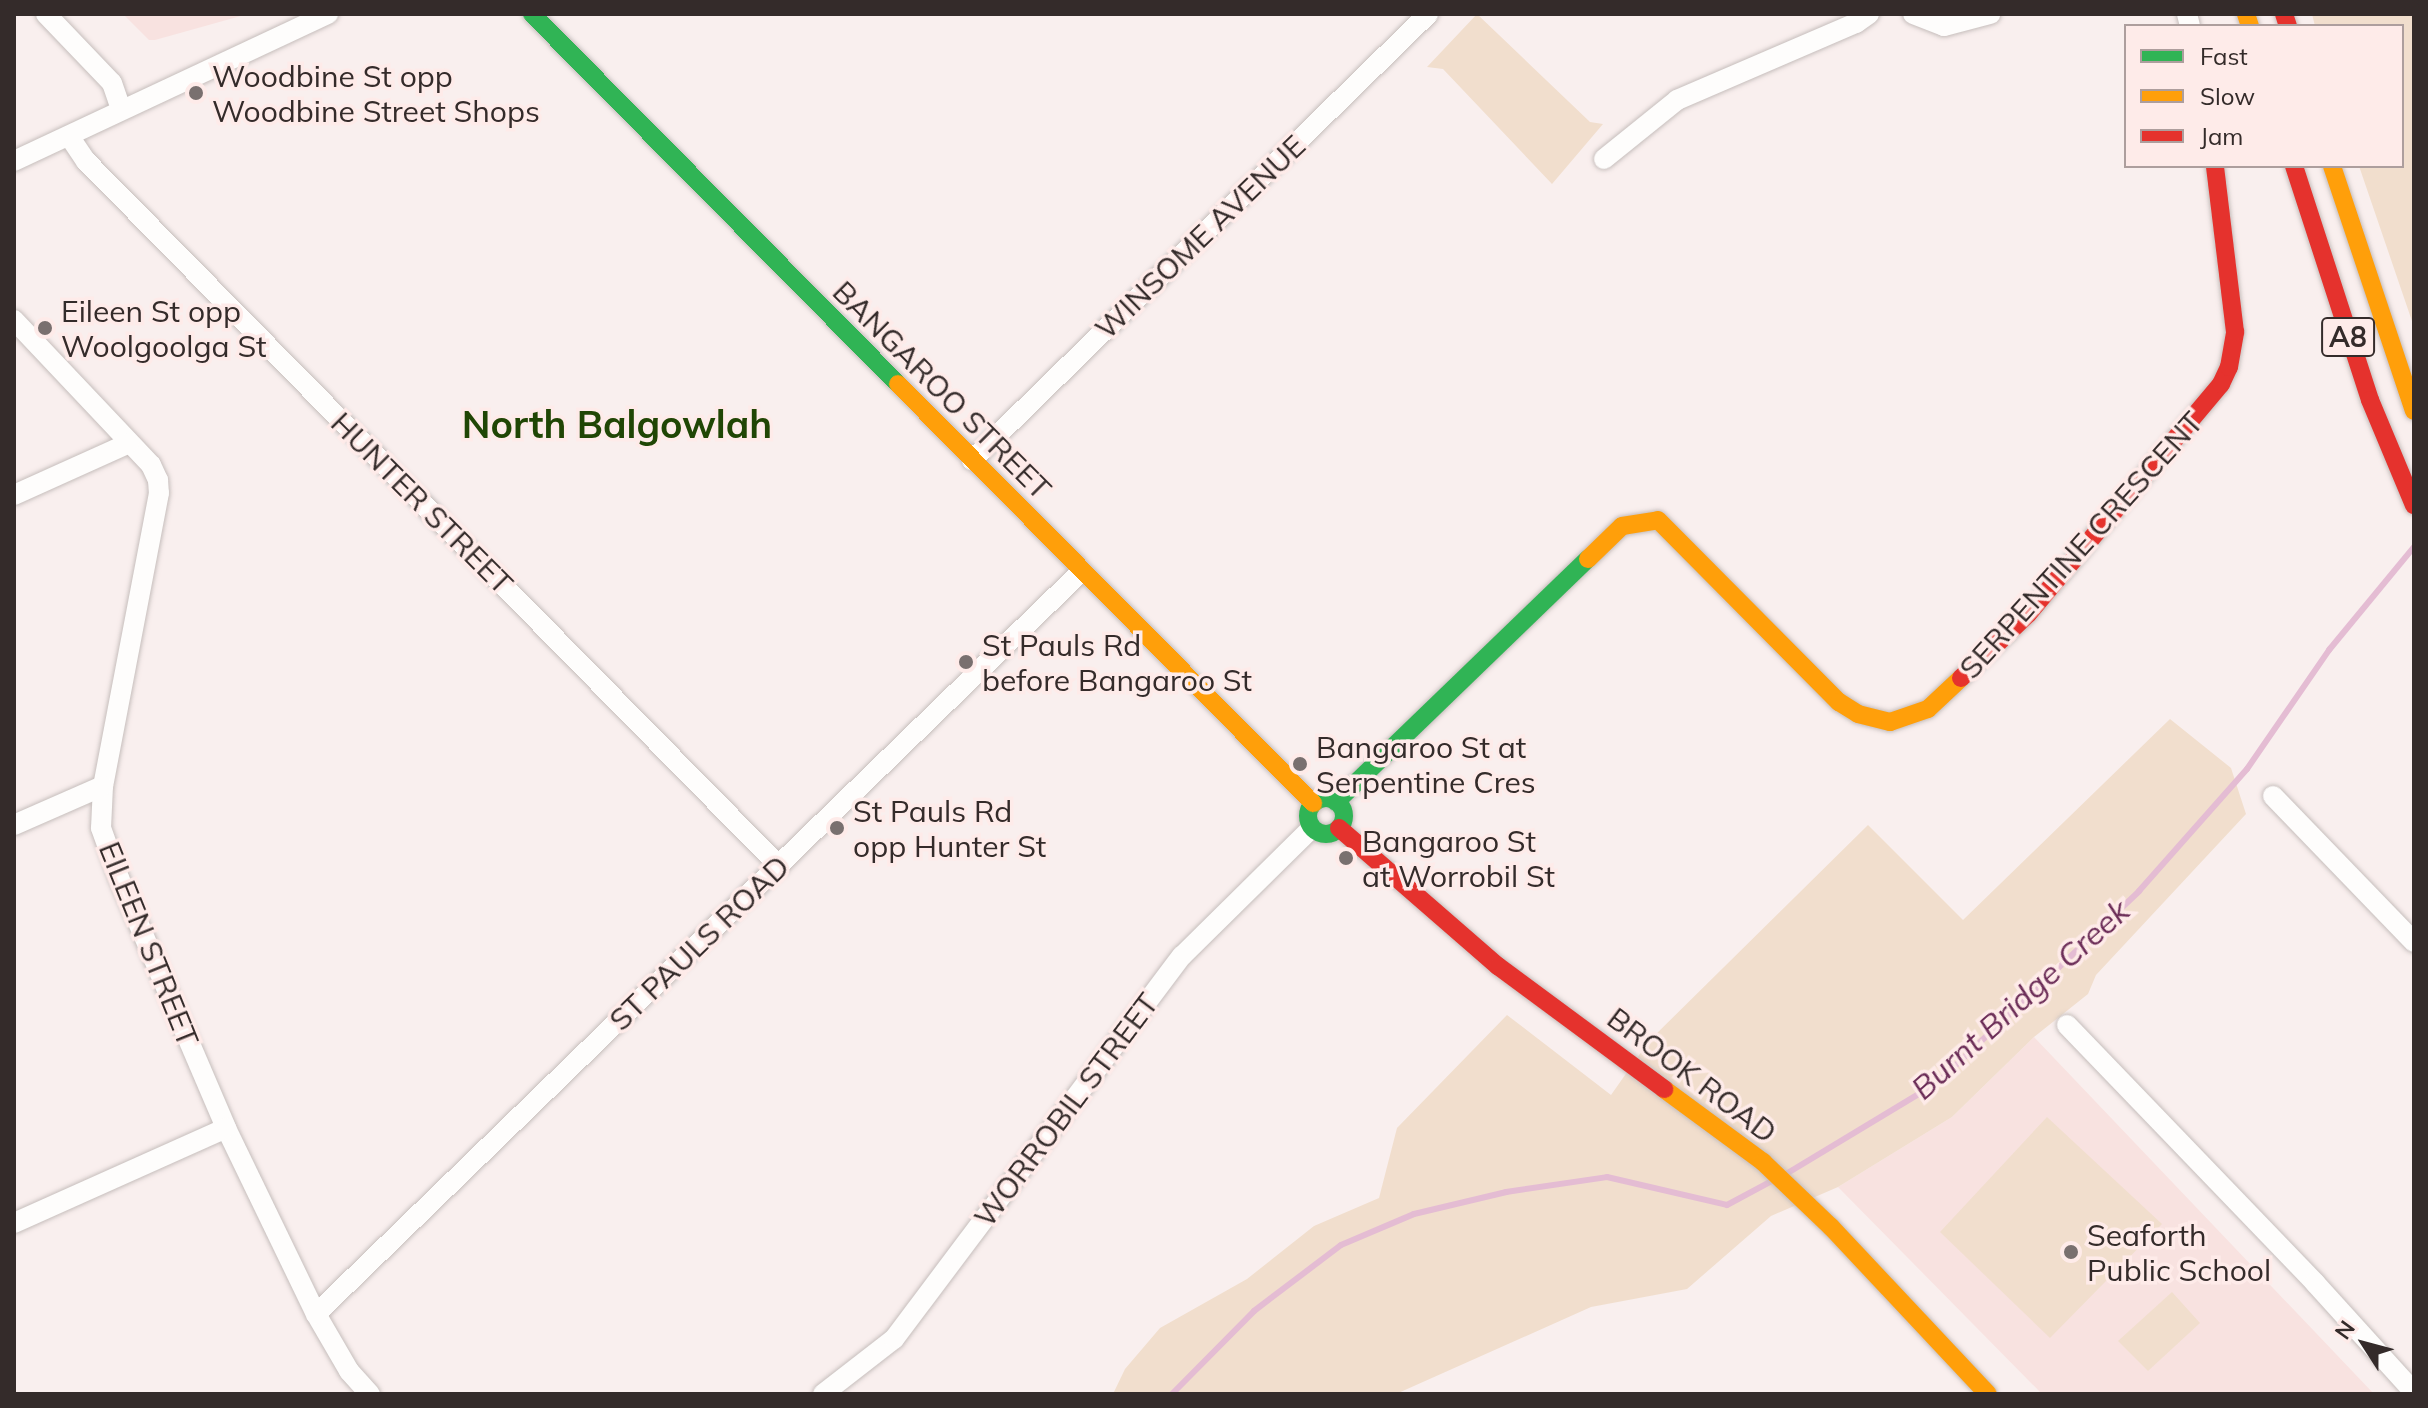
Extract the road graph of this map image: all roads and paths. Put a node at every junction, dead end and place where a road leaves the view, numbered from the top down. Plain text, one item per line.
1 (46, 14) edge
2 (328, 14) edge
3 (532, 14) edge
4 (1428, 14) edge
5 (1869, 14) edge
6 (1913, 14) edge
7 (1990, 14) edge
8 (121, 109) junction
9 (69, 136) junction
10 (1604, 159) dead end
11 (14, 161) edge
12 (2215, 168) edge
13 (2295, 168) edge
14 (2333, 168) edge
15 (14, 320) edge
16 (2414, 411) edge
17 (129, 443) junction
18 (972, 460) junction
19 (14, 495) edge
20 (2414, 505) edge
21 (1081, 572) junction
22 (103, 786) junction
23 (2273, 796) dead end
24 (1336, 802) junction
25 (1313, 803) junction
26 (14, 825) edge
27 (1312, 828) junction
28 (1339, 828) junction
29 (779, 866) junction
30 (2414, 942) edge
31 (2067, 1025) dead end
32 (226, 1128) junction
33 (14, 1223) edge
34 (316, 1314) junction
35 (2414, 1392) edge
36 (370, 1394) edge
37 (823, 1394) edge
38 (1988, 1394) edge

1 - 8 street
2 - 8 street
3 - 18 main road, BANGAROO STREET
4 - 18 street, WINSOME AVENUE
5 - 10 street
6 - 7 street
8 - 9 street
9 - 11 street
9 - 29 street, HUNTER STREET
12 - 24 main road, SERPENTINE CRESCENT
13 - 20 main road, A8
14 - 16 main road, A8
15 - 17 street, EILEEN STREET
17 - 19 street
17 - 22 street, EILEEN STREET
18 - 21 main road, BANGAROO STREET
21 - 25 main road, BANGAROO STREET
21 - 29 street, ST PAULS ROAD
22 - 26 street
22 - 32 street, EILEEN STREET
23 - 30 street
24 - 25 main road
24 - 28 main road
25 - 27 main road
27 - 28 main road
27 - 37 street, WORROBIL STREET
28 - 38 main road, BROOK ROAD
29 - 34 street, ST PAULS ROAD
31 - 35 street
32 - 33 street
32 - 34 street, EILEEN STREET
34 - 36 street, EILEEN STREET

